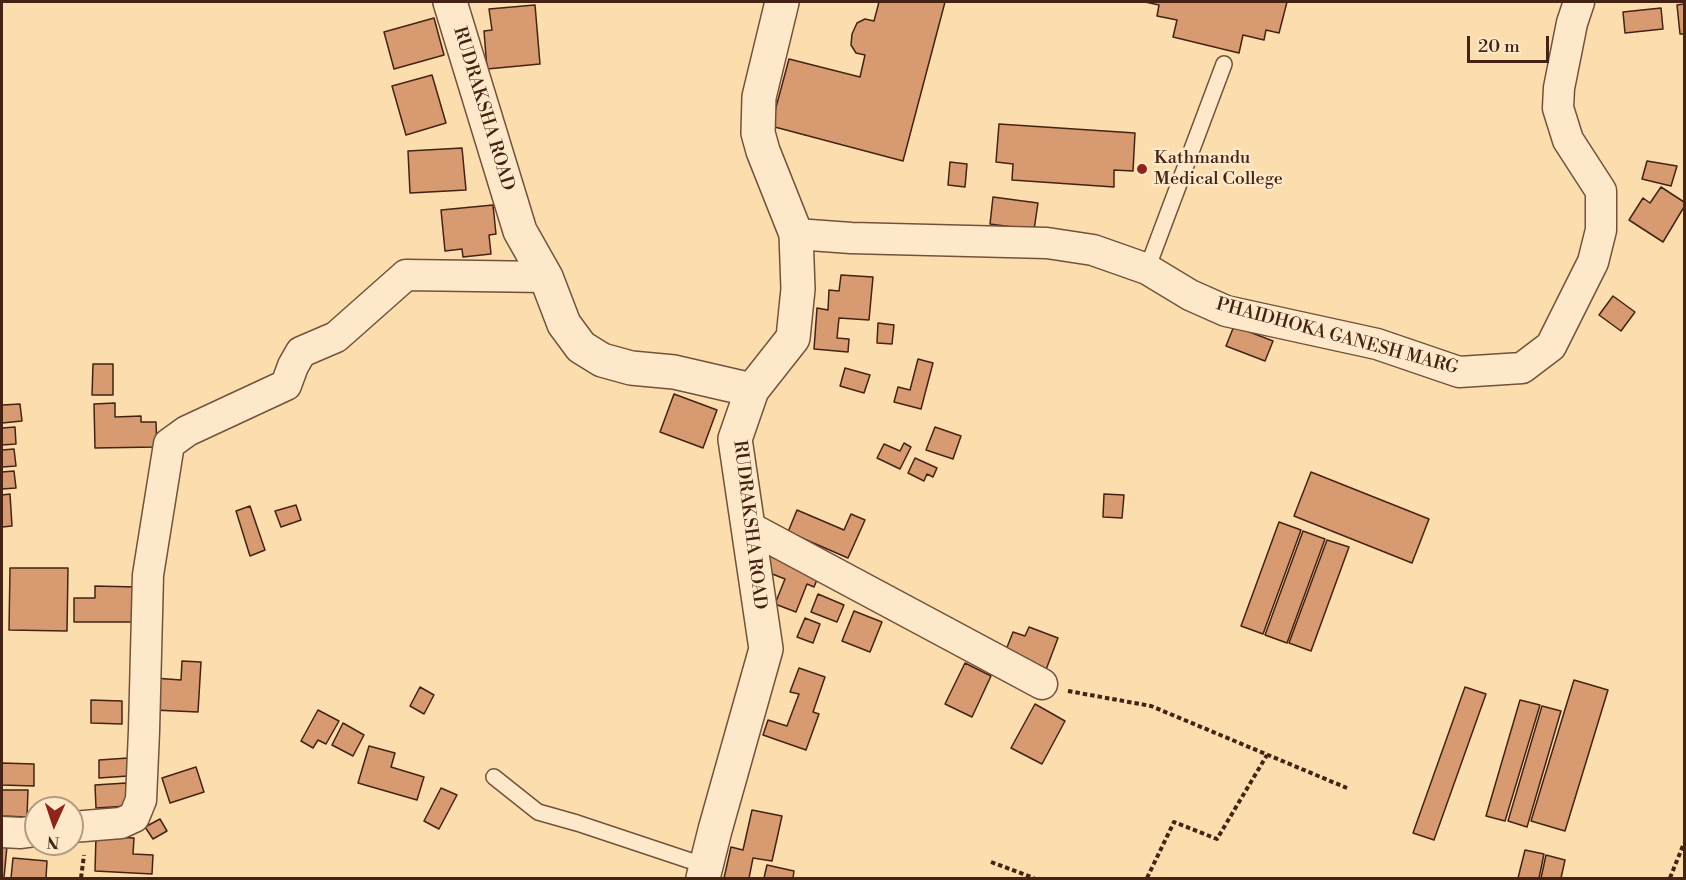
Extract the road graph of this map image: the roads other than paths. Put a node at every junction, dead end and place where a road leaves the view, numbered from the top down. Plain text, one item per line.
1 (450, 2) edge
2 (782, 2) edge
3 (1579, 2) edge
4 (1224, 64) dead end
5 (796, 234) junction
6 (1147, 269) junction
7 (546, 277) junction
8 (752, 390) junction
9 (747, 526) junction
10 (1042, 684) road end
11 (494, 777) dead end
12 (84, 826) edge
13 (2, 832) edge
14 (24, 833) edge
15 (704, 872) edge

1 - 7 street, RUDRAKSHA ROAD
2 - 5 street
3 - 6 street, PHAIDHOKA GANESH MARG
4 - 6 lane
5 - 6 street, PHAIDHOKA GANESH MARG
5 - 8 street
7 - 8 street, RUDRAKSHA ROAD
7 - 12 street
8 - 9 street, RUDRAKSHA ROAD
9 - 10 street
9 - 15 street, RUDRAKSHA ROAD
11 - 15 lane
13 - 14 street

